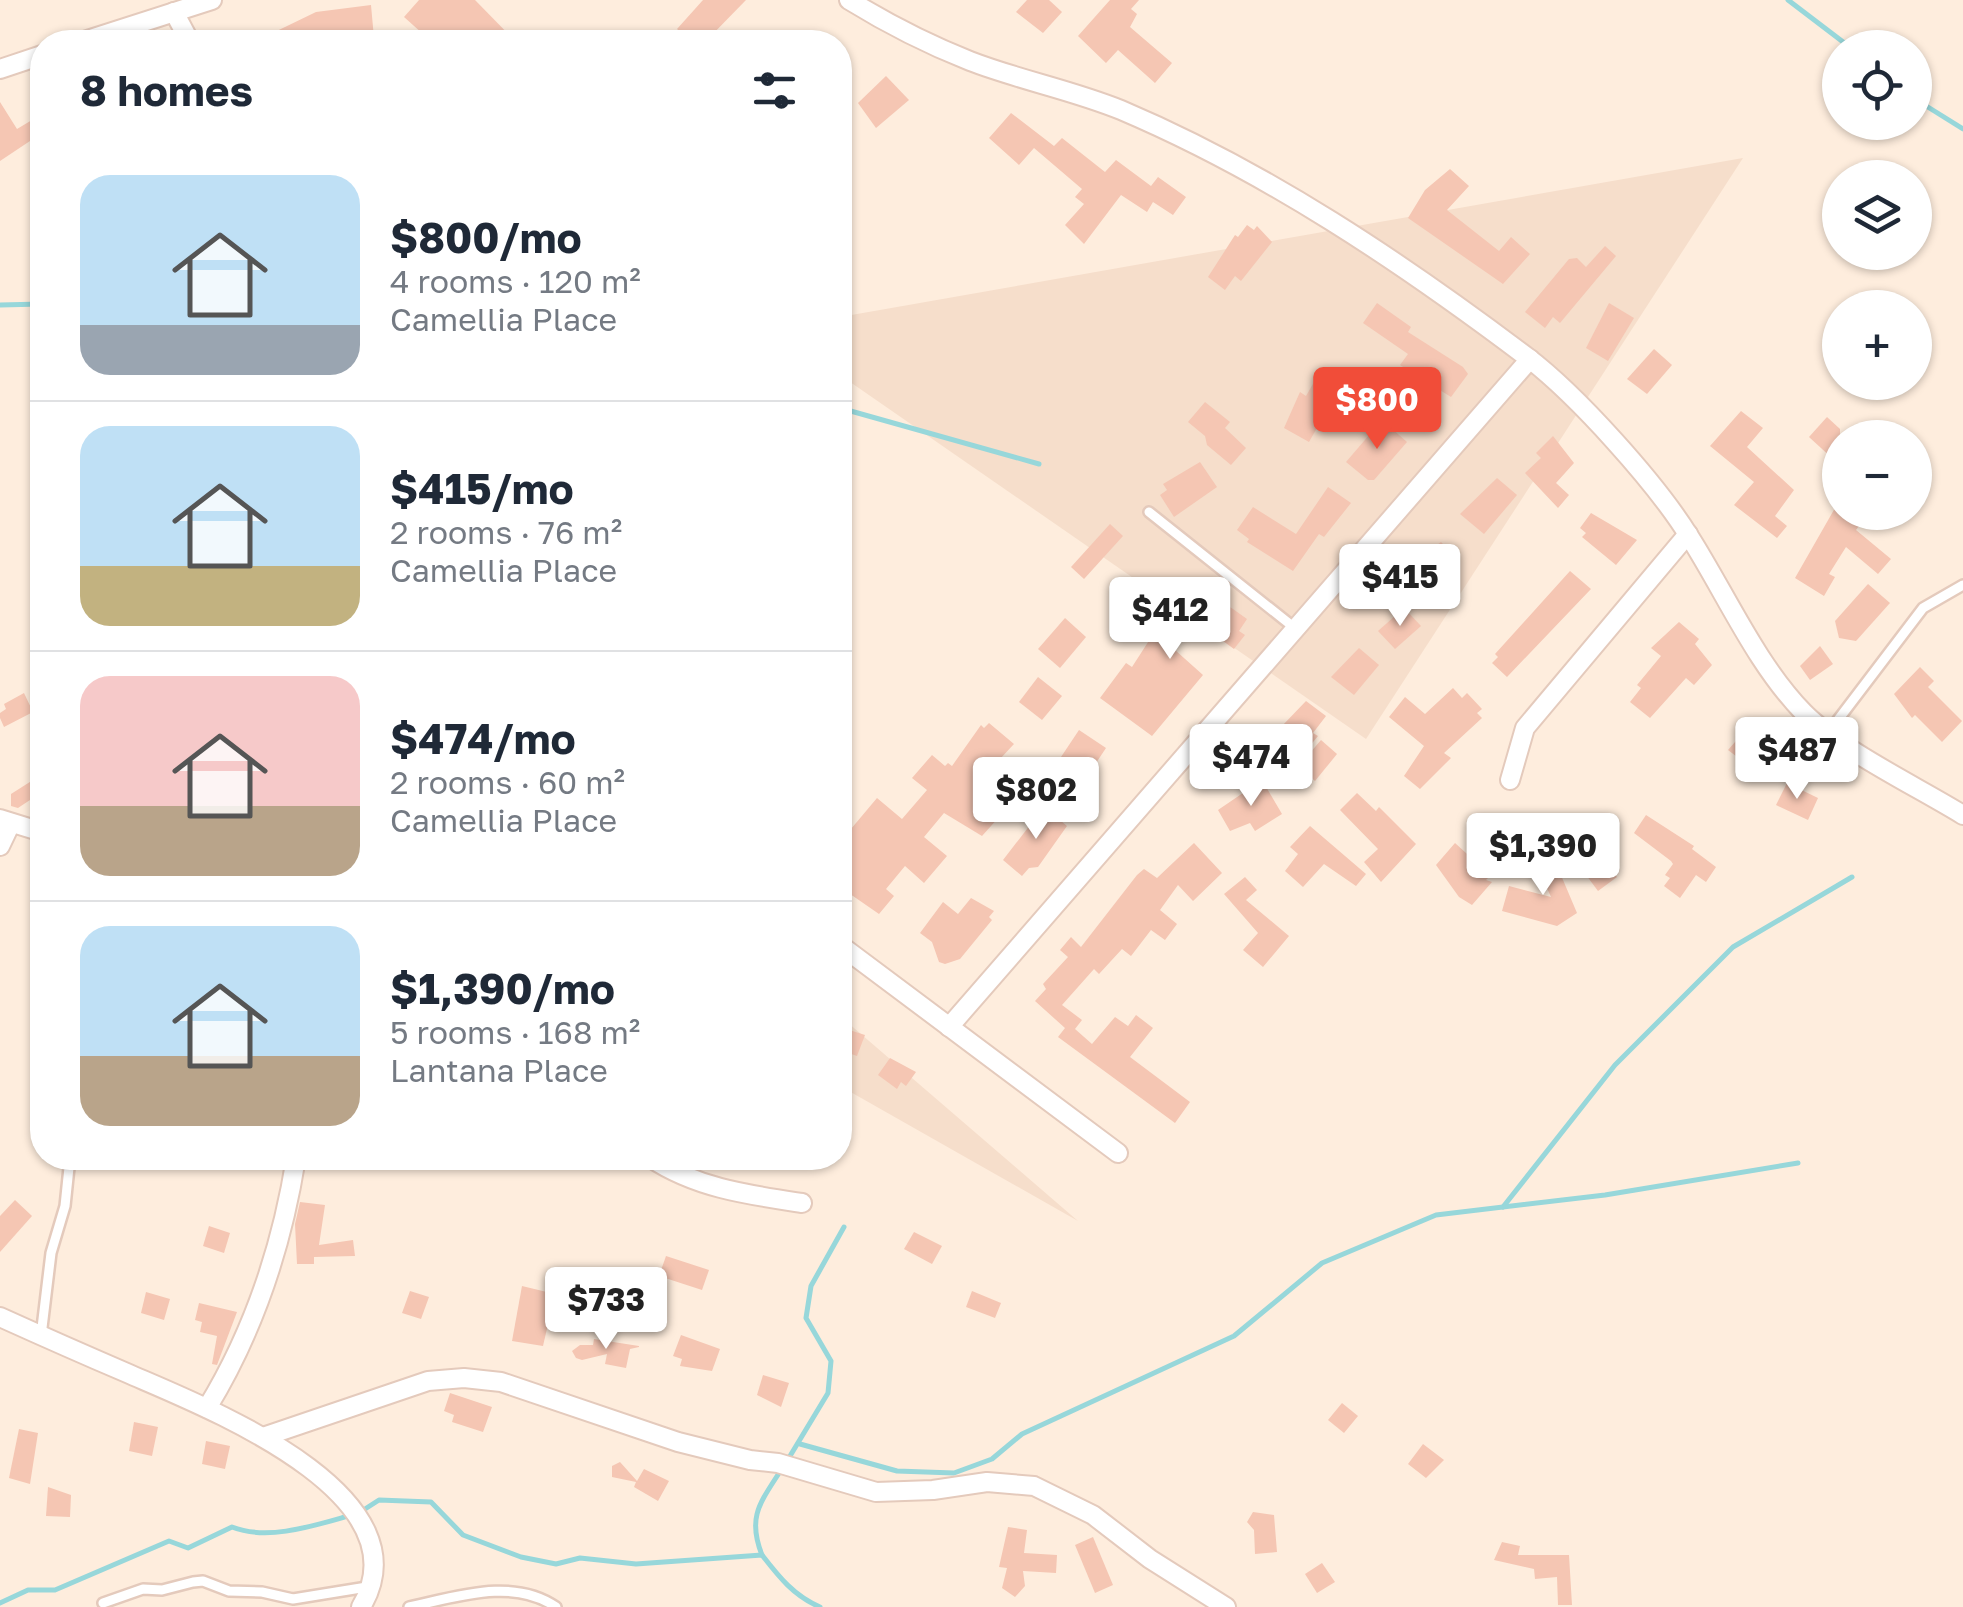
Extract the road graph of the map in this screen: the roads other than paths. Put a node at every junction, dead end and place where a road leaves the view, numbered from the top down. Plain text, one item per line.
1 (212, 0) edge
2 (849, 0) edge
3 (186, 6) edge
4 (117, 30) edge
5 (30, 59) edge
6 (0, 69) edge
7 (1530, 359) junction
8 (1148, 512) dead end
9 (1688, 534) junction
10 (1963, 585) edge
11 (1296, 629) junction
12 (1828, 733) junction
13 (1510, 780) dead end
14 (1963, 814) edge
15 (6, 821) edge
16 (30, 828) edge
17 (0, 846) edge
18 (852, 954) edge
19 (949, 1026) junction
20 (1118, 1153) dead end
21 (69, 1170) edge
22 (294, 1170) edge
23 (673, 1170) edge
24 (802, 1203) dead end
25 (0, 1317) edge
26 (41, 1336) junction
27 (207, 1408) junction
28 (263, 1437) junction
29 (370, 1587) junction
30 (103, 1602) dead end
31 (361, 1607) edge
32 (408, 1607) edge
33 (556, 1607) edge
34 (1226, 1607) edge

1 - 3 street
2 - 7 street
3 - 4 street
5 - 6 street
7 - 9 street
7 - 11 street
8 - 11 lane
9 - 12 street
9 - 13 street
10 - 12 lane
11 - 19 street
12 - 14 street
15 - 16 street
15 - 17 street
18 - 19 street
19 - 20 street
21 - 26 lane
22 - 27 street
23 - 24 street
25 - 26 street
26 - 27 street
27 - 28 street
28 - 29 street
28 - 34 street
29 - 30 lane
29 - 31 street
32 - 33 lane

